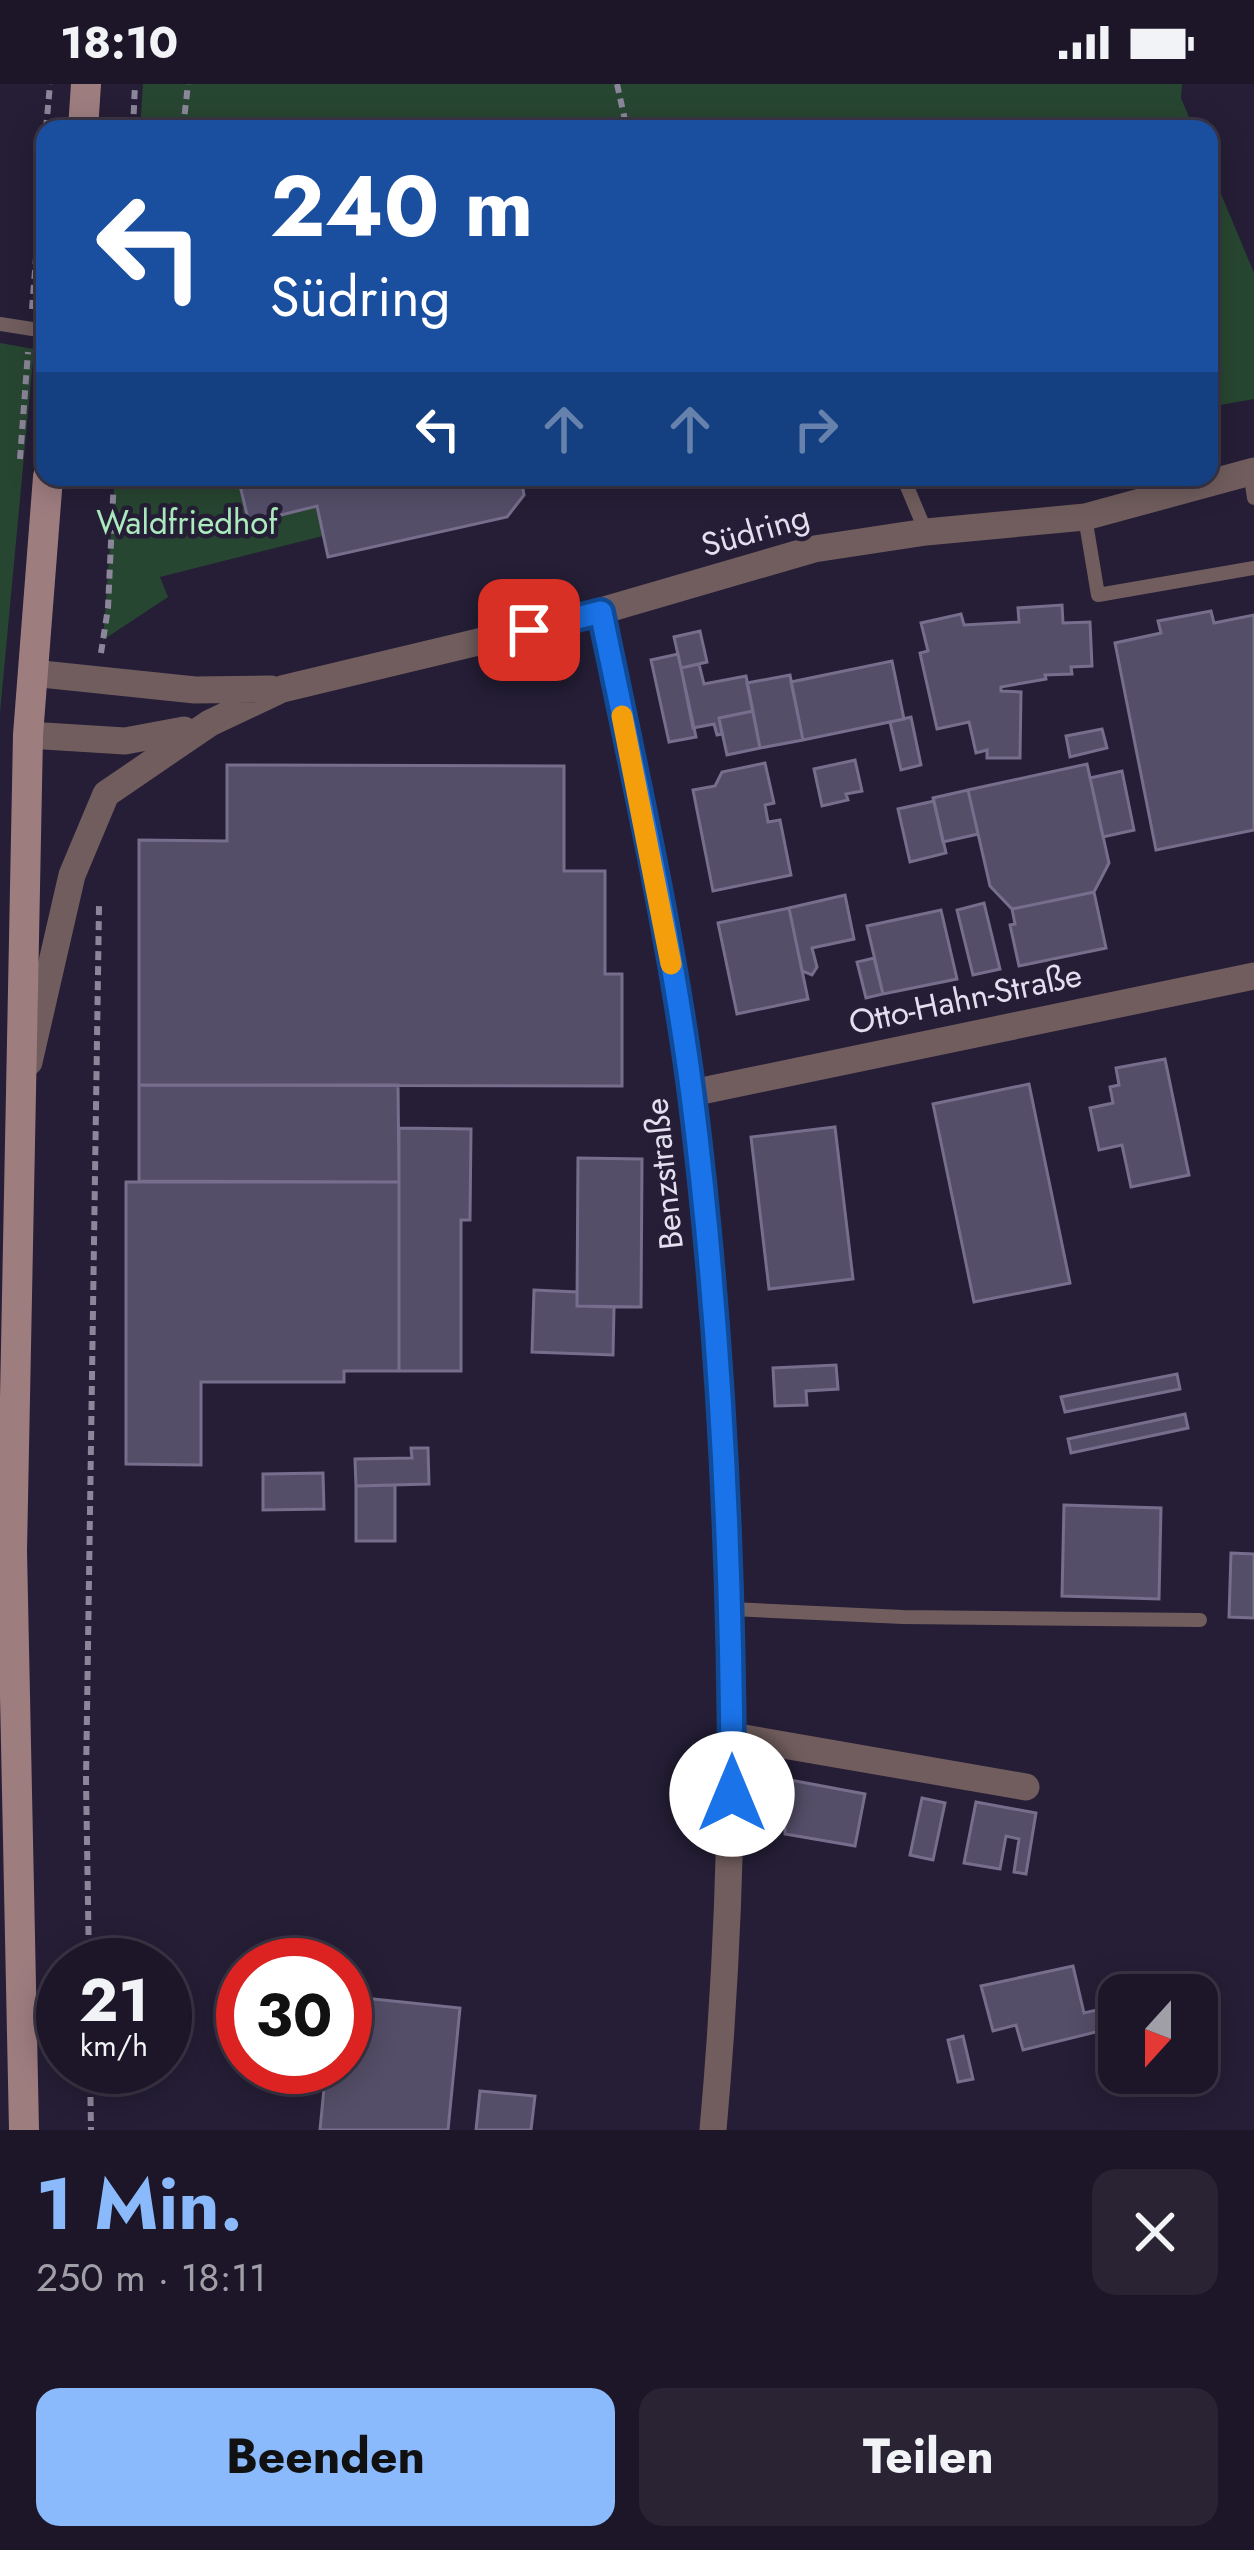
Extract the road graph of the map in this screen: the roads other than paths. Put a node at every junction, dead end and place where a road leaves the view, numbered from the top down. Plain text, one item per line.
1 (86, 84) edge
2 (84, 120) edge
3 (0, 324) edge
4 (36, 330) edge
5 (1253, 480) edge
6 (47, 486) edge
7 (908, 486) edge
8 (1085, 517) junction
9 (926, 532) junction
10 (1254, 568) edge
11 (601, 612) junction
12 (32, 673) junction
13 (282, 689) junction
14 (209, 723) junction
15 (28, 735) junction
16 (1254, 976) edge
17 (692, 1093) junction
18 (19, 1106) junction
19 (731, 1609) junction
20 (1200, 1621) dead end
21 (732, 1736) junction
22 (1026, 1787) dead end
23 (11, 1938) edge
24 (24, 2130) edge
25 (713, 2130) edge

1 - 2 main road
3 - 4 lane
5 - 8 street, Südring
6 - 12 main road
7 - 9 lane
8 - 9 street, Südring
8 - 10 lane
9 - 11 street, Südring
11 - 13 street, Südring
11 - 17 street, Benzstraße
12 - 13 street, Südring
12 - 15 main road
13 - 14 street, Südring
14 - 15 street, Südring
14 - 18 street, Südring
15 - 18 main road
16 - 17 street, Otto-Hahn-Straße
17 - 19 street, Benzstraße
18 - 23 main road
19 - 20 lane
19 - 21 street, Benzstraße
21 - 22 street
21 - 25 street, Benzstraße
23 - 24 main road

